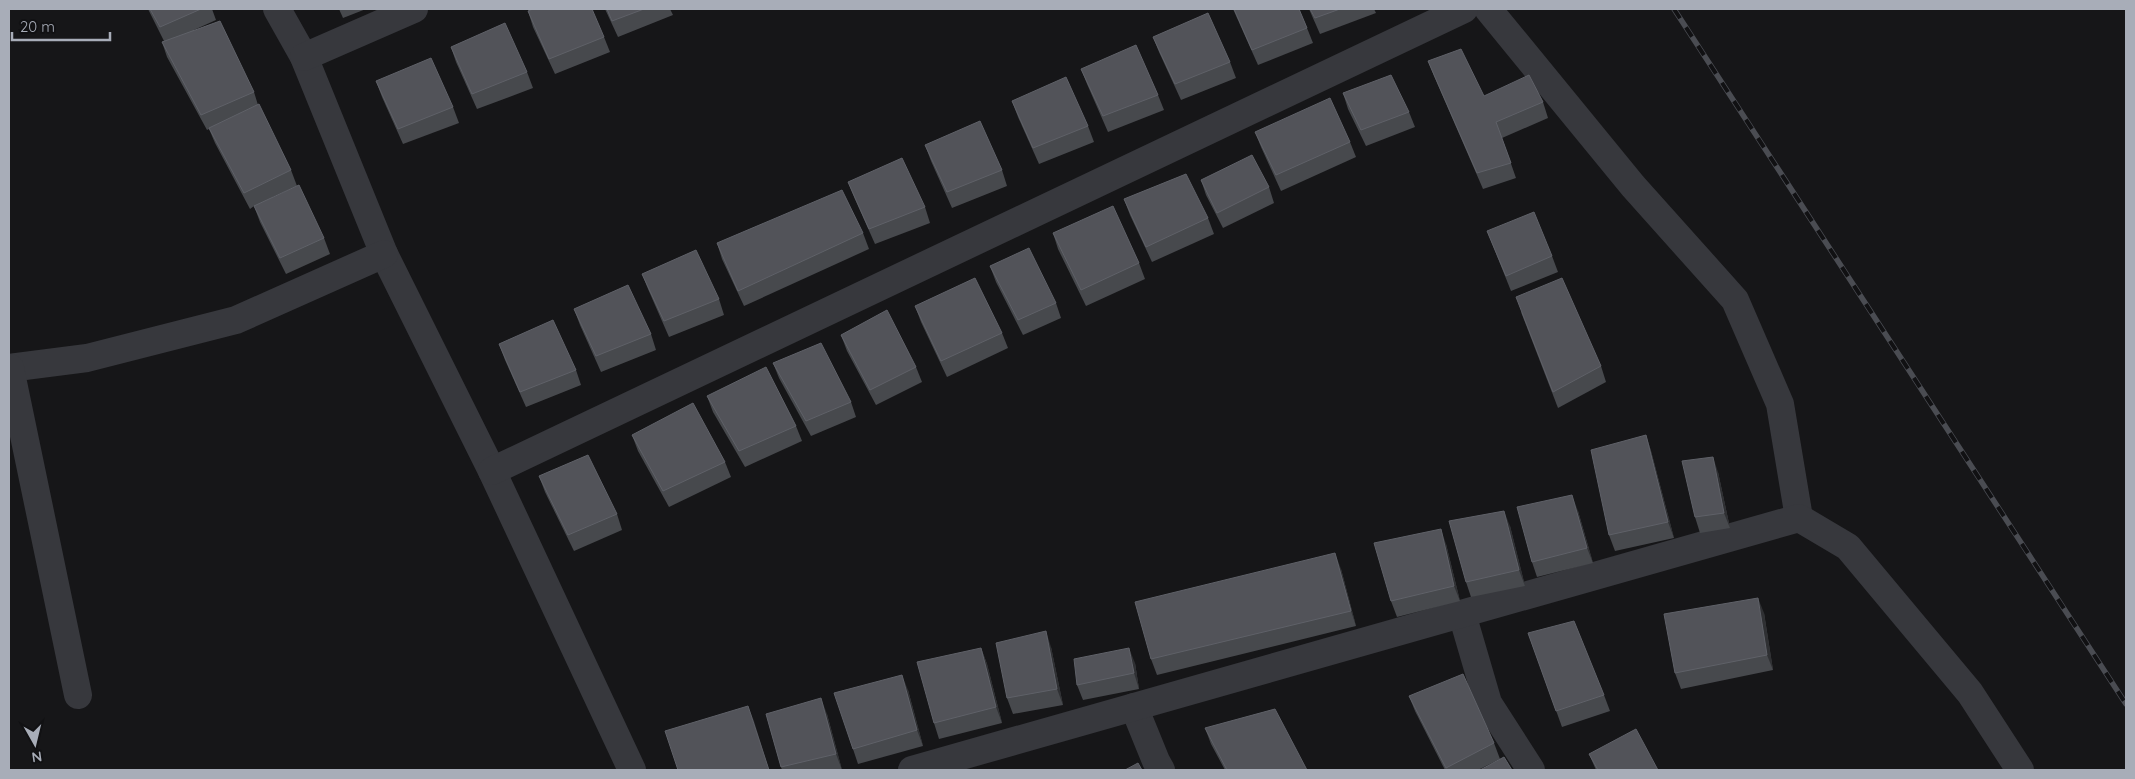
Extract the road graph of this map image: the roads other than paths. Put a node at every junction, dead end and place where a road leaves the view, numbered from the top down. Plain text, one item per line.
1 (277, 9) edge
2 (414, 9) edge
3 (1464, 9) edge
4 (1488, 9) edge
5 (304, 57) junction
6 (384, 254) junction
7 (9, 368) edge
8 (492, 471) junction
9 (1799, 518) junction
10 (1462, 614) junction
11 (78, 694) dead end
12 (1134, 707) junction
13 (632, 770) edge
14 (912, 770) edge
15 (1161, 770) edge
16 (1531, 770) edge
17 (2020, 770) edge

1 - 5 street
2 - 5 street
3 - 8 street
4 - 9 street
5 - 6 street
6 - 7 street
6 - 8 street
7 - 11 street
8 - 13 street
9 - 10 street
9 - 17 street
10 - 12 street
10 - 16 street
12 - 14 street
12 - 15 street

